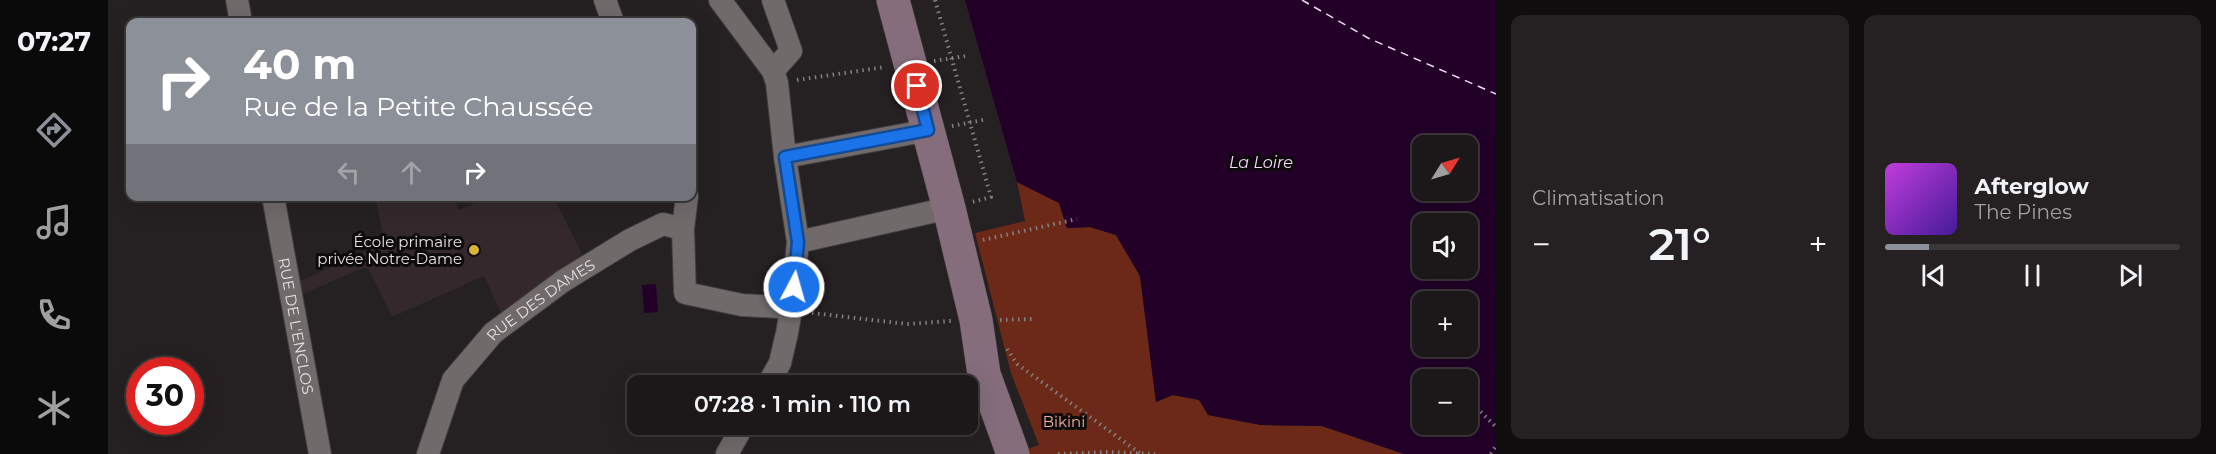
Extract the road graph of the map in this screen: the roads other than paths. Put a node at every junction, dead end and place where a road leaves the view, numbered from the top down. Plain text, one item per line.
1 (237, 0) edge
2 (605, 0) edge
3 (720, 0) edge
4 (773, 0) edge
5 (893, 0) edge
6 (240, 18) edge
7 (612, 18) edge
8 (775, 77) junction
9 (928, 130) junction
10 (785, 157) junction
11 (274, 201) edge
12 (686, 201) edge
13 (955, 206) junction
14 (683, 229) junction
15 (798, 242) junction
16 (791, 310) junction
17 (773, 375) edge
18 (738, 435) edge
19 (320, 454) edge
20 (428, 454) edge
21 (727, 454) edge
22 (1013, 454) edge

1 - 6 street
2 - 7 street
3 - 8 street
4 - 8 street
5 - 9 street
8 - 10 street
9 - 10 street
9 - 13 street
10 - 15 street
11 - 19 street, RUE DE L'ENCLOS
12 - 14 street
13 - 15 street
13 - 22 street
14 - 16 street
14 - 20 street, RUE DES DAMES
15 - 16 street
16 - 17 street
18 - 21 street

